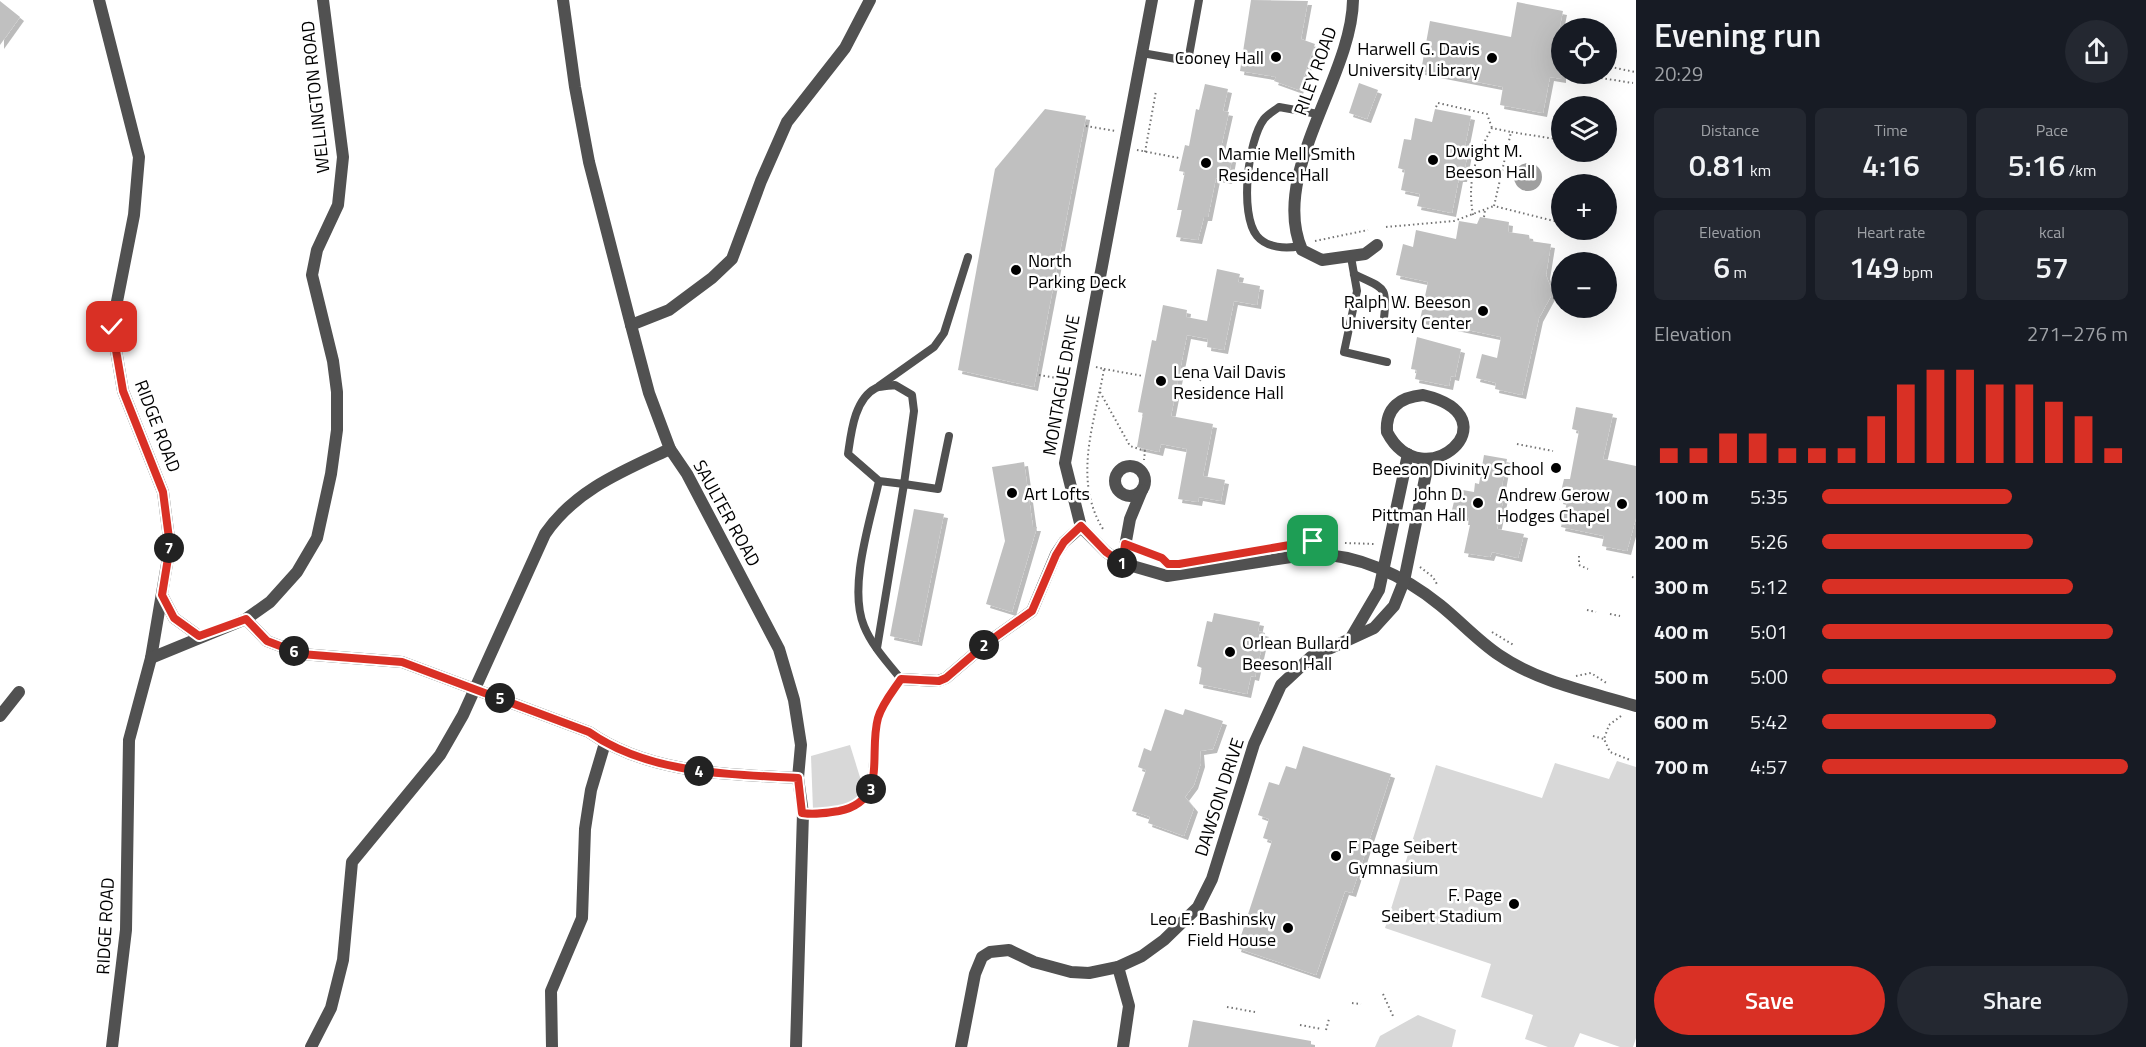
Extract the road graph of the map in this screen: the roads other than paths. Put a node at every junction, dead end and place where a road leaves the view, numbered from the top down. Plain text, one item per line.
1 (99, 0) edge
2 (323, 0) edge
3 (563, 0) edge
4 (870, 0) edge
5 (1152, 0) edge
6 (1199, 0) edge
7 (1353, 0) edge
8 (1142, 52) junction
9 (1318, 114) junction
10 (1377, 245) dead end
11 (1301, 248) junction
12 (968, 256) dead end
13 (1351, 257) junction
14 (1354, 274) junction
15 (1384, 318) dead end
16 (631, 326) junction
17 (1387, 362) dead end
18 (876, 388) junction
19 (948, 436) dead end
20 (670, 449) junction
21 (1408, 454) junction
22 (1429, 459) junction
23 (879, 481) junction
24 (904, 484) junction
25 (1142, 490) junction
26 (1119, 492) junction
27 (1130, 519) junction
28 (1081, 526) junction
29 (1122, 563) junction
30 (1384, 571) junction
31 (1404, 581) junction
32 (162, 595) junction
33 (246, 619) junction
34 (199, 636) junction
35 (1352, 636) junction
36 (877, 648) junction
37 (151, 658) junction
38 (901, 679) junction
39 (475, 689) junction
40 (19, 692) dead end
41 (1636, 706) edge
42 (0, 716) edge
43 (605, 744) junction
44 (798, 778) junction
45 (802, 813) junction
46 (1118, 967) junction
47 (112, 1047) edge
48 (311, 1047) edge
49 (552, 1047) edge
50 (796, 1047) edge
51 (961, 1047) edge
52 (1123, 1047) edge

1 - 32 street, RIDGE ROAD
2 - 33 street, WELLINGTON ROAD
3 - 16 street, SAULTER ROAD
4 - 16 street
5 - 8 street, MONTAGUE DRIVE
6 - 8 lane
7 - 9 street, RILEY ROAD
8 - 28 street, MONTAGUE DRIVE
9 - 11 street, RILEY ROAD
9 - 11 lane
10 - 13 street
11 - 13 street
12 - 18 lane
13 - 14 lane
14 - 15 lane
14 - 17 lane
16 - 20 street, SAULTER ROAD
18 - 23 lane
18 - 24 lane
19 - 24 lane
20 - 39 street
20 - 44 street, SAULTER ROAD
21 - 22 street
21 - 22 street
21 - 30 street, DAWSON DRIVE
22 - 31 street, DAWSON DRIVE
23 - 24 lane
23 - 36 lane
24 - 36 lane
25 - 26 street
25 - 26 street
25 - 27 street
26 - 27 street
27 - 29 street
28 - 29 street, MONTAGUE DRIVE
28 - 38 street
29 - 30 street, MONTAGUE DRIVE
30 - 31 street, MONTAGUE DRIVE
30 - 35 street, DAWSON DRIVE
31 - 35 street, DAWSON DRIVE
31 - 41 street, MONTAGUE DRIVE
32 - 34 street
32 - 37 street, RIDGE ROAD
33 - 34 street, WELLINGTON ROAD
33 - 39 street
34 - 37 street, WELLINGTON ROAD
35 - 46 street, DAWSON DRIVE
36 - 38 lane
37 - 47 street, RIDGE ROAD
38 - 45 lane
39 - 43 street
39 - 48 street
40 - 42 street
43 - 44 street
43 - 49 street
44 - 45 street, SAULTER ROAD
45 - 50 street, SAULTER ROAD
46 - 51 street, DAWSON DRIVE
46 - 52 street

